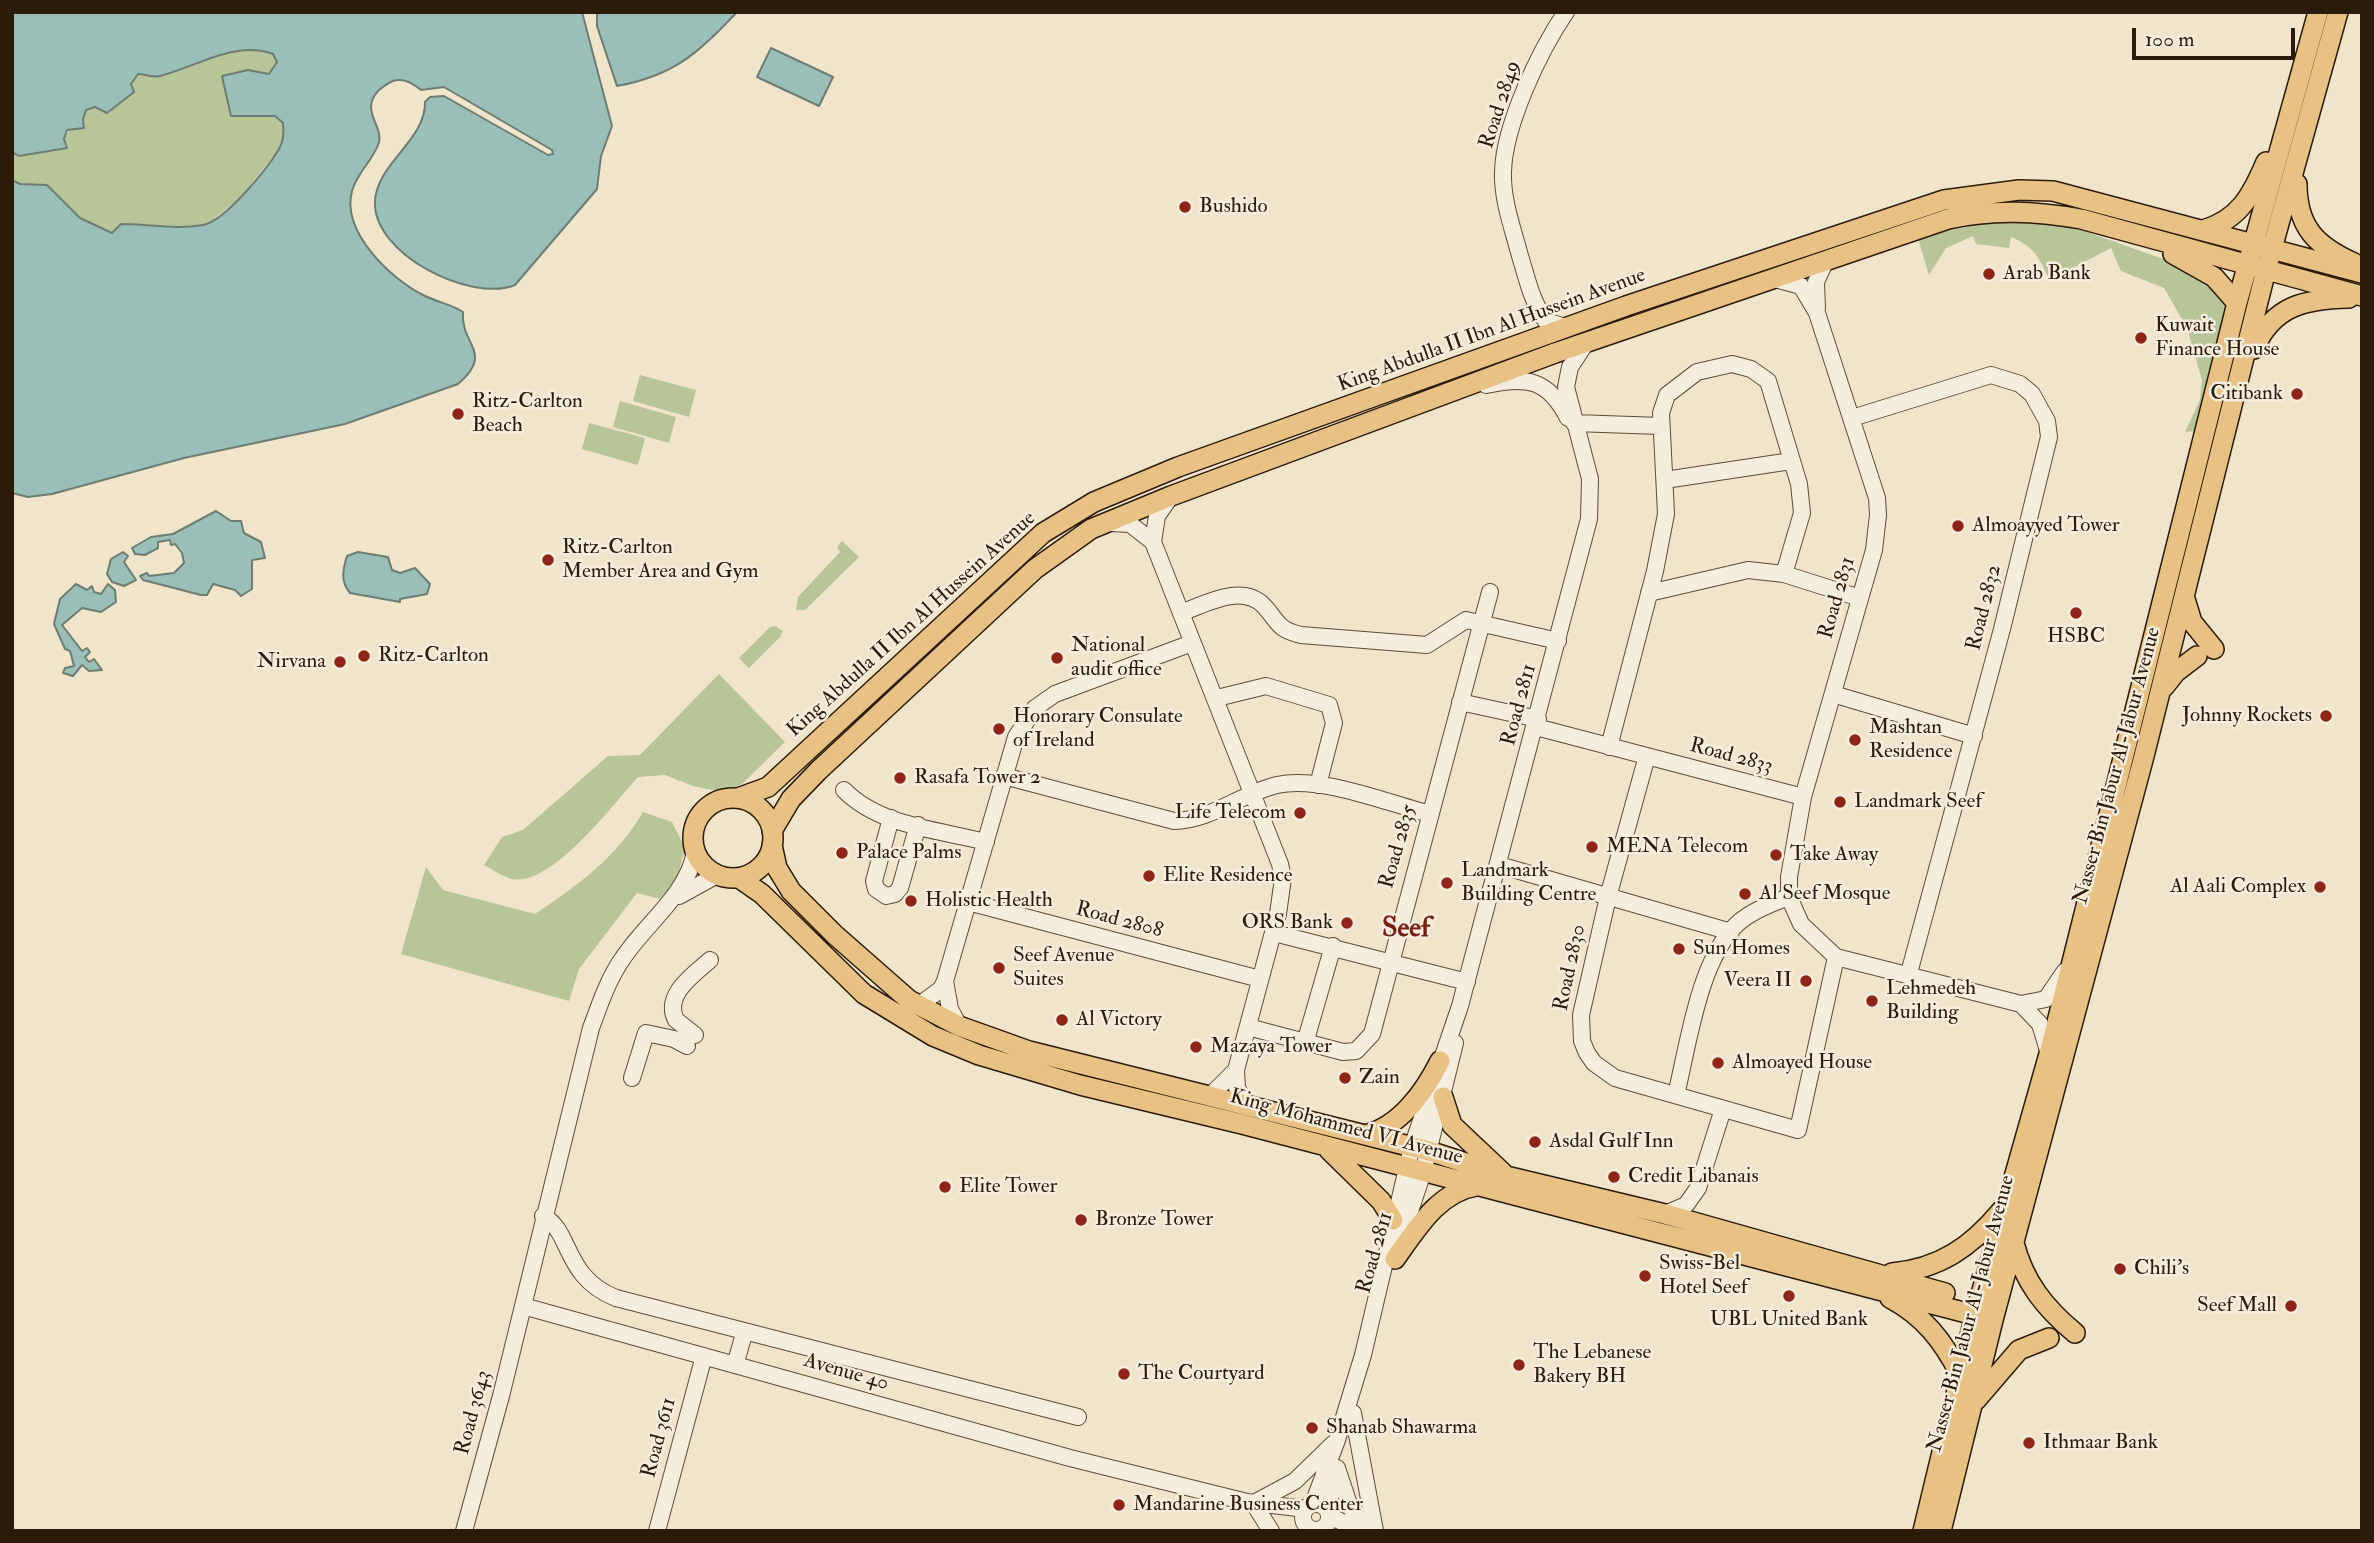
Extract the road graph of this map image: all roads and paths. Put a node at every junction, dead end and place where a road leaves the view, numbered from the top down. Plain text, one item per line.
1 (1566, 12) edge
2 (2318, 12) edge
3 (2338, 12) edge
4 (2292, 107) junction
5 (2300, 153) junction
6 (2203, 230) junction
7 (2135, 235) junction
8 (2263, 246) junction
9 (1826, 260) junction
10 (2257, 267) junction
11 (2362, 267) edge
12 (2362, 273) edge
13 (1769, 278) junction
14 (2362, 297) edge
15 (1534, 299) junction
16 (2237, 303) junction
17 (1817, 313) junction
18 (1565, 327) junction
19 (1529, 341) junction
20 (1586, 343) junction
21 (1448, 394) junction
22 (2234, 398) junction
23 (1852, 418) junction
24 (1661, 426) junction
25 (1576, 430) junction
26 (1791, 461) junction
27 (1665, 480) junction
28 (1171, 496) junction
29 (1091, 528) junction
30 (1153, 541) junction
31 (1655, 571) junction
32 (1784, 574) junction
33 (1683, 585) junction
34 (1490, 592) dead end
35 (1649, 593) junction
36 (2185, 597) junction
37 (1860, 598) junction
38 (1181, 613) junction
39 (1482, 622) junction
40 (1558, 640) junction
41 (1192, 643) junction
42 (1833, 694) junction
43 (2160, 694) junction
44 (1217, 698) junction
45 (1460, 702) junction
46 (1537, 723) junction
47 (1974, 736) junction
48 (1609, 747) junction
49 (1647, 756) junction
50 (1004, 776) junction
51 (1318, 785) junction
52 (844, 790) dead end
53 (1252, 794) junction
54 (1803, 797) junction
55 (738, 798) junction
56 (1430, 814) junction
57 (891, 818) junction
58 (918, 825) junction
59 (772, 838) junction
60 (986, 842) junction
61 (695, 852) junction
62 (1499, 865) junction
63 (717, 875) junction
64 (738, 878) junction
65 (1608, 897) junction
66 (1789, 897) junction
67 (968, 902) junction
68 (654, 918) junction
69 (1731, 932) junction
70 (1273, 933) junction
71 (1333, 946) junction
72 (1836, 957) junction
73 (710, 960) dead end
74 (1389, 960) junction
75 (2070, 963) junction
76 (1909, 973) junction
77 (1260, 979) junction
78 (945, 981) junction
79 (1467, 982) junction
80 (2021, 1004) junction
81 (918, 1006) junction
82 (1460, 1006) junction
83 (959, 1026) junction
84 (1248, 1027) junction
85 (1305, 1043) junction
86 (2049, 1054) junction
87 (1440, 1061) junction
88 (1236, 1070) junction
89 (632, 1079) dead end
90 (1676, 1095) junction
91 (1210, 1096) junction
92 (1443, 1097) junction
93 (1246, 1104) junction
94 (1723, 1109) junction
95 (1366, 1135) junction
96 (1326, 1147) junction
97 (1420, 1149) junction
98 (1415, 1170) junction
99 (1506, 1176) junction
100 (1476, 1186) junction
101 (1698, 1188) junction
102 (2006, 1204) junction
103 (1665, 1214) junction
104 (543, 1216) junction
105 (1393, 1220) junction
106 (1707, 1226) junction
107 (2014, 1242) junction
108 (1395, 1259) junction
109 (1873, 1280) junction
110 (523, 1306) junction
111 (1986, 1311) junction
112 (2075, 1333) dead end
113 (744, 1334) junction
114 (2049, 1338) dead end
115 (704, 1356) junction
116 (735, 1364) junction
117 (1960, 1374) junction
118 (1971, 1406) junction
119 (1353, 1413) junction
120 (1078, 1417) dead end
121 (1337, 1440) junction
122 (1337, 1468) junction
123 (1253, 1504) junction
124 (1314, 1520) edge
125 (464, 1531) edge
126 (657, 1531) edge
127 (1271, 1531) edge
128 (1342, 1531) edge
129 (1365, 1531) edge
130 (1375, 1531) edge
131 (1923, 1531) edge
132 (1941, 1531) edge

1 - 15 street, Road 2849
2 - 4 main road, Nasser Bin Jabur Al-Jabur Avenue
3 - 5 main road, Nasser Bin Jabur Al-Jabur Avenue
4 - 6 main road
4 - 8 main road, Nasser Bin Jabur Al-Jabur Avenue
5 - 8 main road, Nasser Bin Jabur Al-Jabur Avenue
5 - 11 main road
6 - 8 main road, King Abdulla II Ibn Al Hussein Avenue
6 - 18 main road, King Abdulla II Ibn Al Hussein Avenue
7 - 9 main road, King Abdulla II Ibn Al Hussein Avenue
7 - 10 main road, King Abdulla II Ibn Al Hussein Avenue
7 - 16 main road
8 - 10 main road, Nasser Bin Jabur Al-Jabur Avenue
8 - 12 main road, King Abdulla II Ibn Al Hussein Avenue
9 - 13 main road, King Abdulla II Ibn Al Hussein Avenue
9 - 17 street, Road 2831
10 - 14 main road, King Abdulla II Ibn Al Hussein Avenue
10 - 16 main road, Nasser Bin Jabur Al-Jabur Avenue
10 - 22 main road, Nasser Bin Jabur Al-Jabur Avenue
13 - 17 street, Road 2831
13 - 20 main road, King Abdulla II Ibn Al Hussein Avenue
14 - 22 main road
15 - 18 street, Road 2849
15 - 19 street, Road 2849
16 - 75 main road, Nasser Bin Jabur Al-Jabur Avenue
17 - 23 street, Road 2831
18 - 19 main road, King Abdulla II Ibn Al Hussein Avenue
19 - 55 main road, King Abdulla II Ibn Al Hussein Avenue
20 - 21 main road, King Abdulla II Ibn Al Hussein Avenue
20 - 25 street, Road 2811
21 - 25 street, Road 2811
21 - 28 main road, King Abdulla II Ibn Al Hussein Avenue
22 - 36 main road, Nasser Bin Jabur Al-Jabur Avenue
23 - 37 street, Road 2831
23 - 47 street, Road 2832
24 - 25 street
24 - 26 street
24 - 27 street
25 - 40 street, Road 2811
26 - 27 street
26 - 32 street
27 - 31 street
28 - 29 main road, King Abdulla II Ibn Al Hussein Avenue
28 - 30 street
29 - 30 street
29 - 59 main road, King Abdulla II Ibn Al Hussein Avenue
30 - 38 street
31 - 33 street
31 - 35 street
32 - 33 street
32 - 37 street
33 - 35 street
34 - 39 street, Road 2835
35 - 48 street
36 - 43 main road, Nasser Bin Jabur Al-Jabur Avenue
36 - 43 main road
37 - 42 street, Road 2831
38 - 39 street
38 - 41 street
39 - 40 street
39 - 45 street, Road 2835
40 - 46 street, Road 2811
41 - 44 street
41 - 50 street
42 - 47 street
42 - 54 street, Road 2831
43 - 107 main road, Nasser Bin Jabur Al-Jabur Avenue
44 - 51 street
44 - 53 street
45 - 46 street, Road 2833
45 - 56 street, Road 2835
46 - 48 street, Road 2833
46 - 62 street, Road 2811
47 - 76 street, Road 2832
48 - 49 street, Road 2833
49 - 54 street, Road 2833
49 - 65 street
50 - 53 street
50 - 60 street
51 - 53 street
51 - 56 street
52 - 57 street
53 - 70 street
54 - 66 street, Road 2831
55 - 59 main road
55 - 61 main road
56 - 74 street, Road 2835
57 - 58 street
57 - 58 street
58 - 60 street
59 - 64 main road
59 - 81 main road, King Mohammed VI Avenue
60 - 67 street
61 - 63 main road
61 - 68 street
62 - 65 street
62 - 79 street, Road 2811
63 - 64 main road
63 - 68 street
64 - 96 main road, King Mohammed VI Avenue
65 - 69 street
65 - 90 street, Road 2830
66 - 69 street
66 - 72 street
67 - 77 street, Road 2808
67 - 78 street
68 - 104 street
69 - 90 street
70 - 71 street
70 - 77 street
71 - 74 street
71 - 85 street
72 - 76 street
72 - 94 street, Road 2830
73 - 89 street
74 - 79 street
74 - 85 street, Road 2835
75 - 80 street
75 - 86 main road, Nasser Bin Jabur Al-Jabur Avenue
76 - 80 street
77 - 84 street
78 - 81 street
78 - 83 street
79 - 82 street, Road 2811
80 - 86 street
81 - 83 main road, King Mohammed VI Avenue
82 - 87 street, Road 2811
82 - 92 street, Road 2811
83 - 91 main road, King Mohammed VI Avenue
84 - 85 street, Road 2835
84 - 88 street
86 - 102 main road, Nasser Bin Jabur Al-Jabur Avenue
87 - 95 main road
87 - 97 street, Road 2811
88 - 91 street
88 - 93 street
90 - 94 street, Road 2830
91 - 93 main road, King Mohammed VI Avenue
92 - 97 street, Road 2811
92 - 99 main road
93 - 95 main road, King Mohammed VI Avenue
94 - 101 street
95 - 97 main road, King Mohammed VI Avenue
96 - 98 main road, King Mohammed VI Avenue
96 - 105 main road
97 - 98 street, Road 2811
97 - 99 main road, King Mohammed VI Avenue
98 - 100 main road, King Mohammed VI Avenue
98 - 105 street, Road 2811
98 - 108 street, Road 2811
99 - 103 main road, King Mohammed VI Avenue
100 - 108 main road
100 - 109 main road, King Mohammed VI Avenue
101 - 103 street
101 - 106 street
102 - 109 main road
102 - 111 main road, Nasser Bin Jabur Al-Jabur Avenue
103 - 106 main road, King Mohammed VI Avenue
104 - 110 street
104 - 113 street, Avenue 40
105 - 121 street, Road 2811
106 - 109 main road, King Mohammed VI Avenue
107 - 111 main road, Nasser Bin Jabur Al-Jabur Avenue
107 - 112 main road
108 - 119 street, Road 2811
109 - 111 main road, King Mohammed VI Avenue
109 - 117 main road
110 - 115 street, Avenue 40
110 - 125 street, Road 3643
111 - 117 main road, Nasser Bin Jabur Al-Jabur Avenue
111 - 118 main road, Nasser Bin Jabur Al-Jabur Avenue
113 - 116 street
113 - 120 street, Avenue 40
114 - 118 main road
115 - 116 street, Avenue 40
115 - 126 street, Road 3611
116 - 123 street, Avenue 40
117 - 131 main road, Nasser Bin Jabur Al-Jabur Avenue
118 - 132 main road, Nasser Bin Jabur Al-Jabur Avenue
119 - 122 street, Road 2811
119 - 130 street
121 - 123 street
121 - 124 street, Road 2811
122 - 124 street, Road 2811
122 - 129 street
123 - 124 street, Avenue 40
123 - 127 street
124 - 128 street
124 - 129 street

